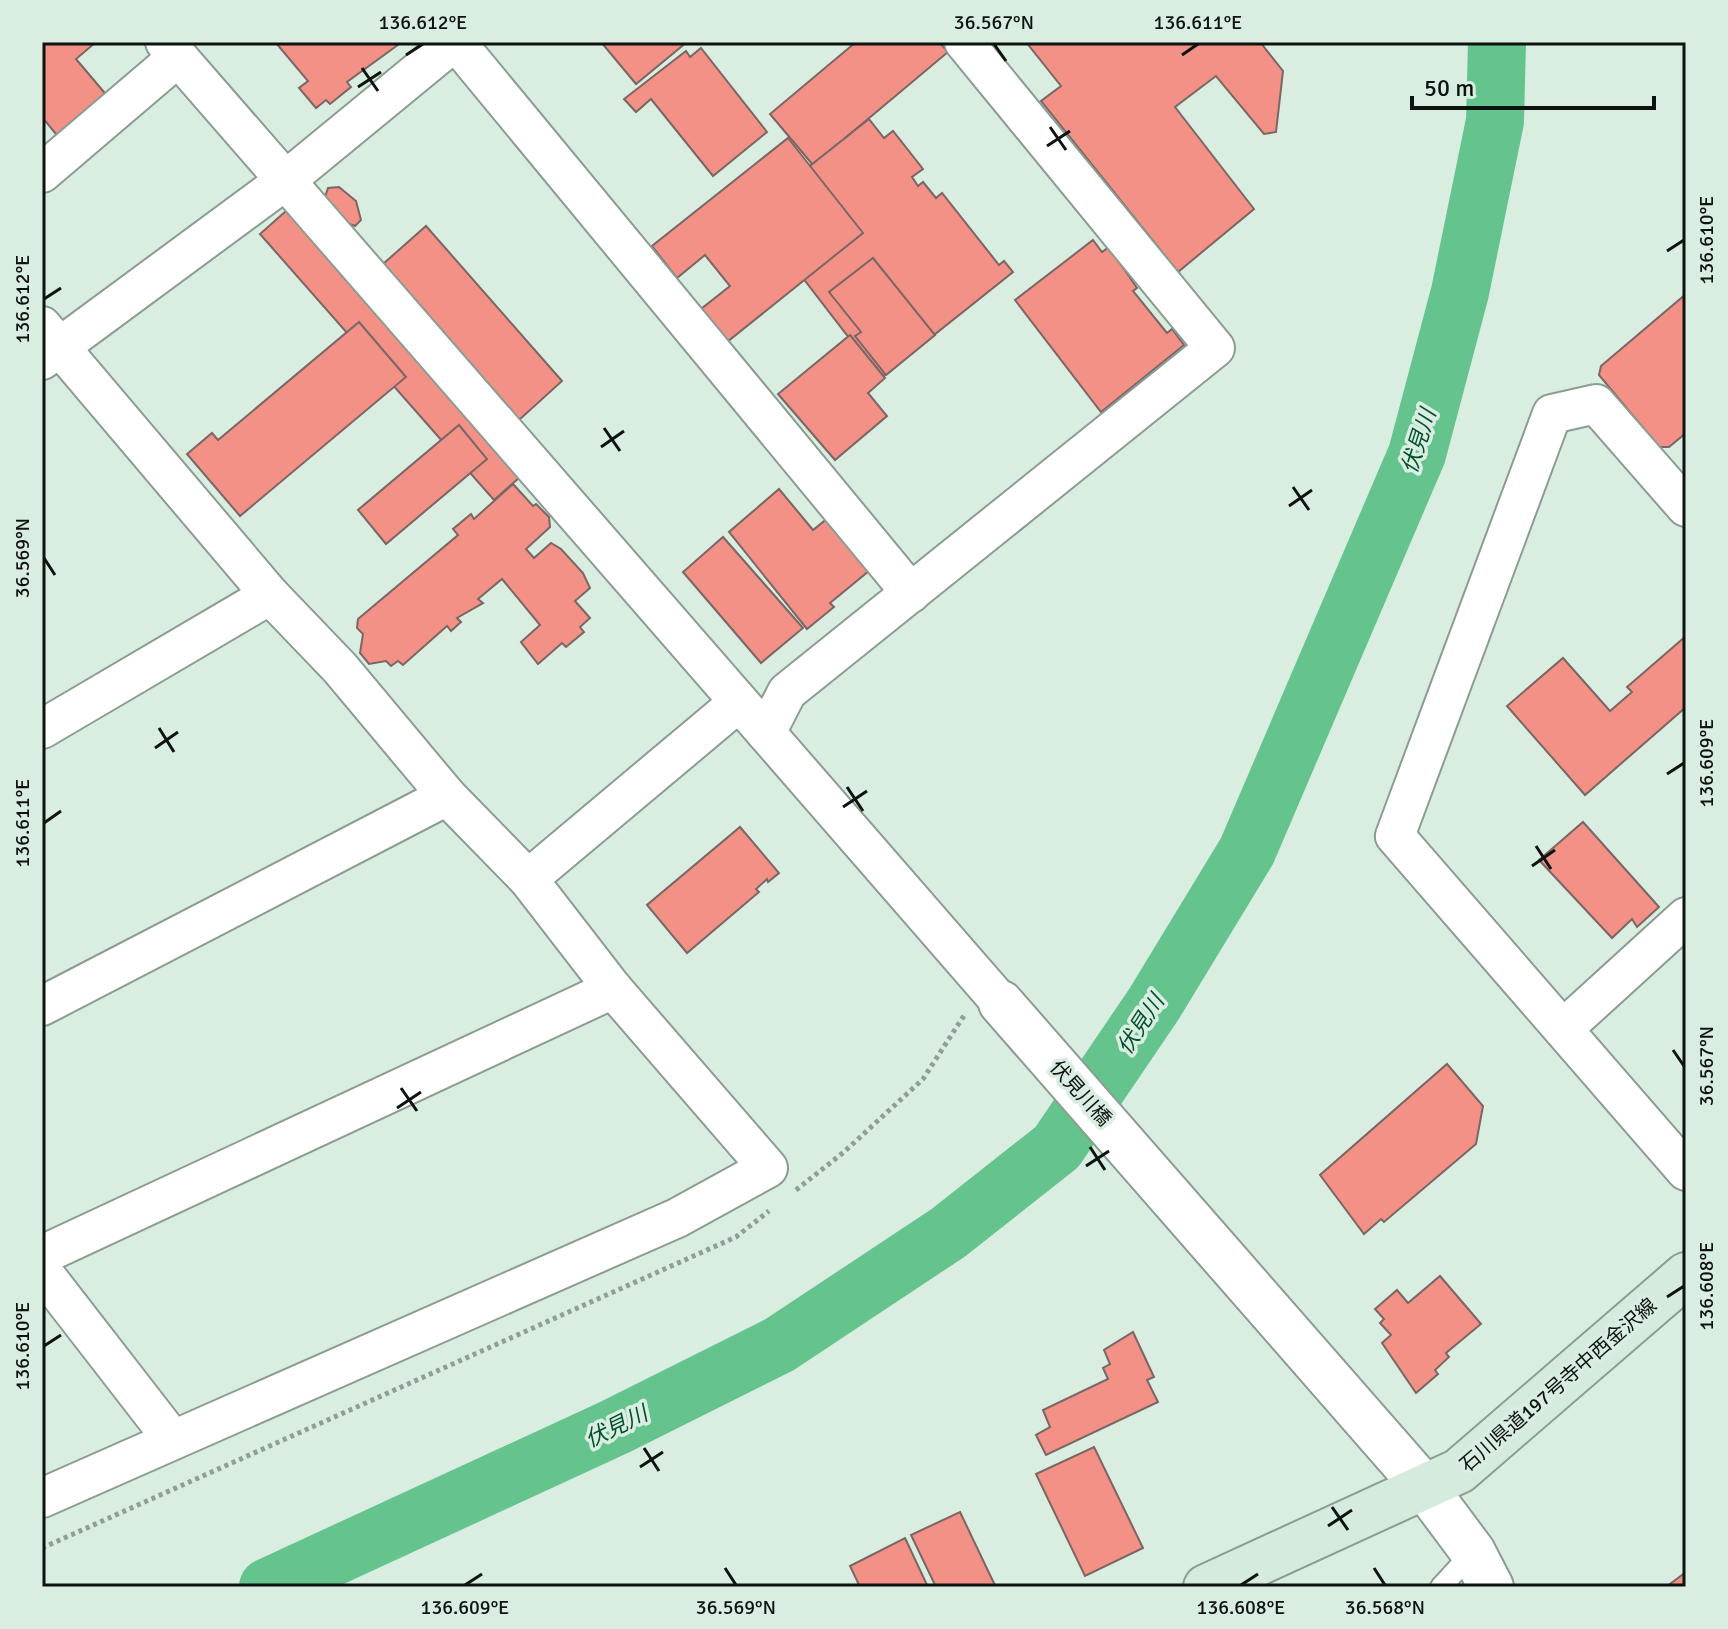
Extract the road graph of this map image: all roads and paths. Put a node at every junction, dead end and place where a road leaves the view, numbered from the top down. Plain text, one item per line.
1 (455, 42) edge
2 (964, 42) edge
3 (172, 50) edge
4 (42, 173) edge
5 (286, 180) junction
6 (48, 345) edge
7 (1686, 507) edge
8 (911, 593) junction
9 (270, 595) junction
10 (739, 702) junction
11 (42, 729) edge
12 (766, 733) junction
13 (447, 796) junction
14 (528, 879) junction
15 (1686, 917) edge
16 (613, 989) junction
17 (1001, 1003) joint
18 (42, 1006) edge
19 (1563, 1029) junction
20 (1686, 1171) edge
21 (42, 1255) edge
22 (42, 1271) edge
23 (1686, 1275) edge
24 (173, 1440) junction
25 (1426, 1489) junction
26 (42, 1498) edge
27 (1482, 1570) edge
28 (1206, 1587) edge
29 (1441, 1587) edge

1 - 5 street
1 - 8 street
2 - 8 street
3 - 4 street
3 - 5 street
5 - 6 street
5 - 10 street
6 - 9 street
7 - 19 street
8 - 12 street
9 - 11 street
9 - 13 street
10 - 12 street
10 - 14 street
12 - 17 street
13 - 14 street
13 - 18 street
14 - 16 street
15 - 19 street
16 - 21 street
16 - 24 street
17 - 25 street, 伏見川橋
19 - 20 street
22 - 24 street
23 - 25 main road, 石川県道197号寺中西金沢線
24 - 26 street
25 - 27 street, 伏見川橋
25 - 28 main road, 石川県道197号寺中西金沢線
27 - 29 lane

